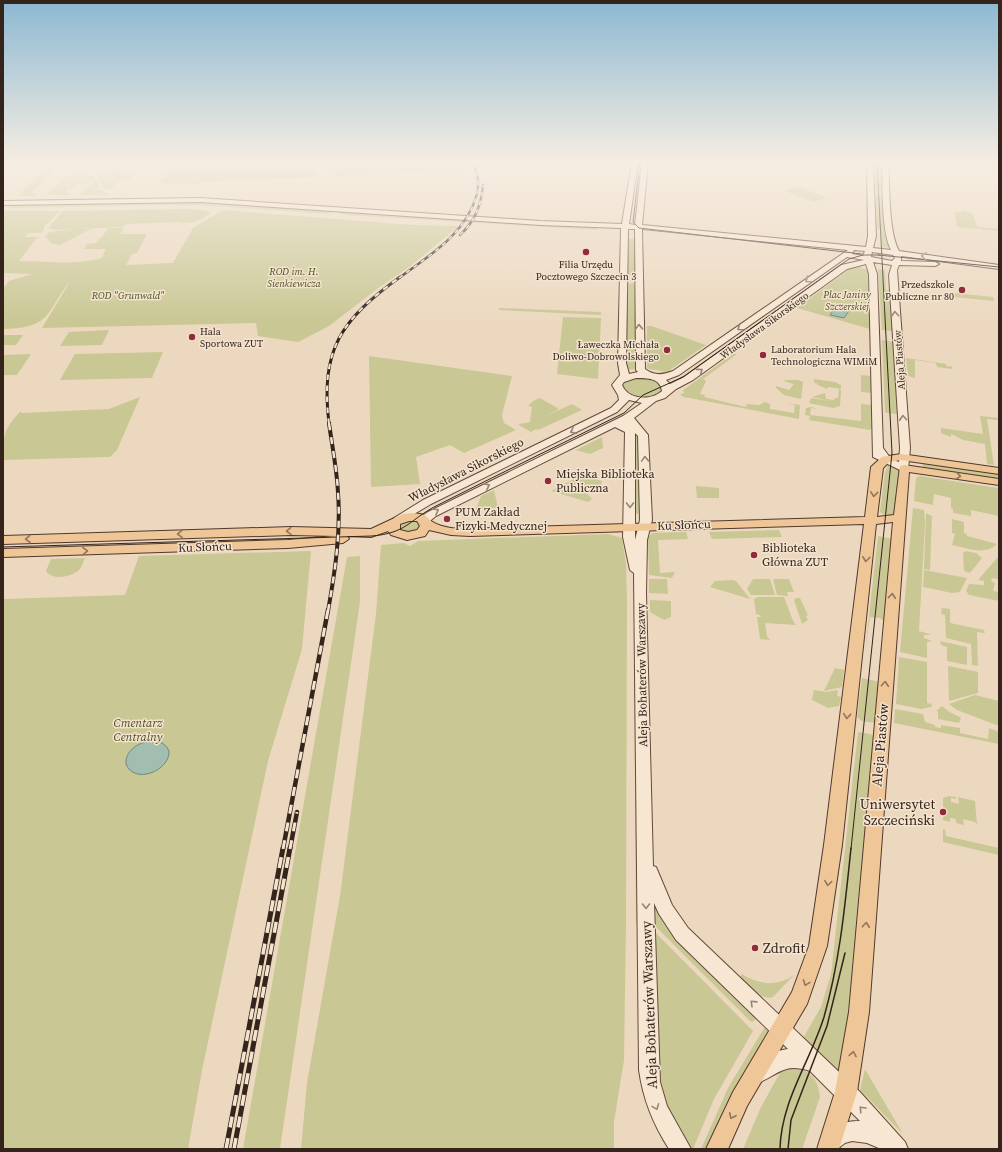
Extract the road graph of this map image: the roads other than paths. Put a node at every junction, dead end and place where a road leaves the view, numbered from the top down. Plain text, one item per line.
1 (338, 216) edge
2 (420, 216) edge
3 (633, 216) edge
4 (635, 216) edge
5 (871, 216) edge
6 (888, 216) edge
7 (604, 229) junction
8 (632, 229) junction
9 (656, 231) junction
10 (869, 250) junction
11 (896, 252) junction
12 (845, 254) junction
13 (869, 261) junction
14 (896, 264) junction
15 (980, 265) junction
16 (999, 267) edge
17 (650, 376) junction
18 (624, 378) junction
19 (668, 391) junction
20 (623, 394) junction
21 (652, 400) junction
22 (608, 414) junction
23 (631, 416) junction
24 (615, 424) junction
25 (880, 459) junction
26 (905, 463) junction
27 (999, 471) edge
28 (999, 482) edge
29 (900, 516) junction
30 (871, 520) junction
31 (397, 521) junction
32 (426, 523) junction
33 (645, 526) junction
34 (629, 527) junction
35 (497, 531) junction
36 (409, 536) junction
37 (3, 540) edge
38 (3, 553) edge
39 (640, 593) junction
40 (646, 853) junction
41 (781, 1030) junction
42 (814, 1062) junction
43 (749, 1084) junction
44 (846, 1092) junction
45 (829, 1146) edge
46 (898, 1148) edge
47 (681, 1149) edge
48 (717, 1149) edge

1 - 7 street
2 - 7 street
3 - 8 street
4 - 8 street
5 - 10 street
6 - 11 street
7 - 8 street
7 - 8 street
8 - 9 street
17 -> 8 street
8 - 18 street
9 - 10 street
9 - 12 street
10 - 11 street
10 - 12 street
10 - 13 street
11 - 14 street, Aleja Piastów
15 -> 11 street
12 - 13 street
12 -> 17 street, Władysława Sikorskiego
13 - 14 street, Władysława Sikorskiego
19 -> 13 street, Władysława Sikorskiego
13 - 25 street, Aleja Piastów
14 - 15 street, Władysława Sikorskiego
26 -> 14 street, Aleja Piastów
15 - 16 street
17 - 18 street, Władysława Sikorskiego
17 - 19 street
18 - 20 street
19 - 21 street, Władysława Sikorskiego
20 - 21 street
20 - 22 street, Władysława Sikorskiego
21 - 23 street, Władysława Sikorskiego
22 - 24 street
22 -> 31 street, Władysława Sikorskiego
23 - 24 street, Władysława Sikorskiego
33 -> 23 street, Aleja Bohaterów Warszawy
32 -> 24 street, Władysława Sikorskiego
24 -> 34 street, Aleja Bohaterów Warszawy
25 - 26 main road
25 -> 30 main road, Aleja Piastów
26 - 27 main road
26 -> 28 main road
26 - 29 main road, Aleja Piastów
29 - 30 main road
44 -> 29 main road, Aleja Piastów
30 - 33 main road, Ku Słońcu
30 -> 41 main road, Aleja Piastów
31 - 32 main road, Ku Słońcu
31 - 36 main road
31 -> 37 main road, Ku Słońcu
32 - 35 main road, Ku Słońcu
32 - 36 main road
33 - 34 main road, Ku Słońcu
33 - 39 street, Aleja Bohaterów Warszawy
34 - 35 main road, Ku Słońcu
34 - 39 street, Aleja Bohaterów Warszawy
35 - 36 main road, Ku Słońcu
38 -> 36 main road, Ku Słońcu
39 - 40 street, Aleja Bohaterów Warszawy
41 -> 40 street, Aleja Bohaterów Warszawy
40 -> 47 street, Aleja Bohaterów Warszawy
41 - 42 street, Aleja Bohaterów Warszawy
41 - 43 main road, Aleja Piastów
42 - 43 street
42 - 44 street, Aleja Bohaterów Warszawy
43 -> 48 main road, Aleja Piastów
44 - 45 main road, Aleja Piastów
46 -> 44 street, Aleja Bohaterów Warszawy
45 - 46 street

